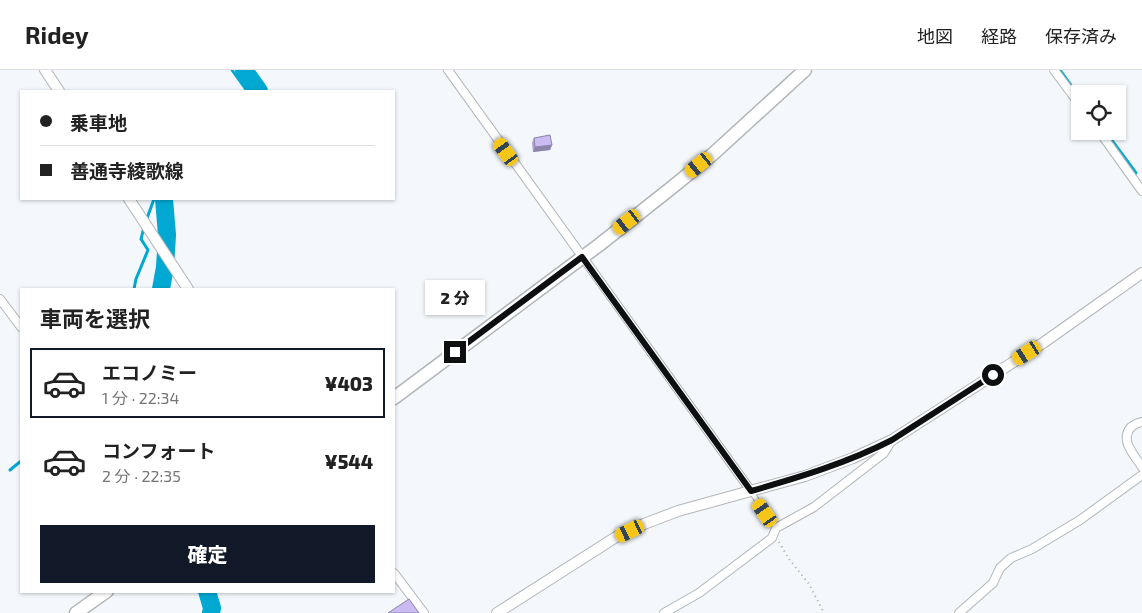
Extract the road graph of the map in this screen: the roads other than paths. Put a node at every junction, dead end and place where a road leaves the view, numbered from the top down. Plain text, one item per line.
1 (45, 70) edge
2 (448, 70) edge
3 (805, 70) edge
4 (1054, 70) edge
5 (58, 90) edge
6 (1071, 93) edge
7 (1105, 140) edge
8 (1142, 191) edge
9 (130, 200) edge
10 (582, 257) junction
11 (1142, 274) edge
12 (187, 288) edge
13 (0, 299) edge
14 (20, 326) edge
15 (395, 397) edge
16 (1142, 422) edge
17 (892, 440) junction
18 (1142, 468) edge
19 (1142, 475) edge
20 (751, 491) junction
21 (775, 531) junction
22 (395, 574) edge
23 (104, 593) edge
24 (76, 613) edge
25 (424, 613) edge
26 (497, 613) edge
27 (664, 613) edge
28 (959, 613) edge

1 - 5 street
2 - 10 street
3 - 10 main road
4 - 6 street
7 - 8 street
9 - 12 street
10 - 15 main road
10 - 20 street
11 - 17 street
13 - 14 street
16 - 18 street
17 - 20 street
17 - 21 street
19 - 28 street
20 - 21 lane
20 - 26 street
21 - 27 street
22 - 25 street
23 - 24 main road

